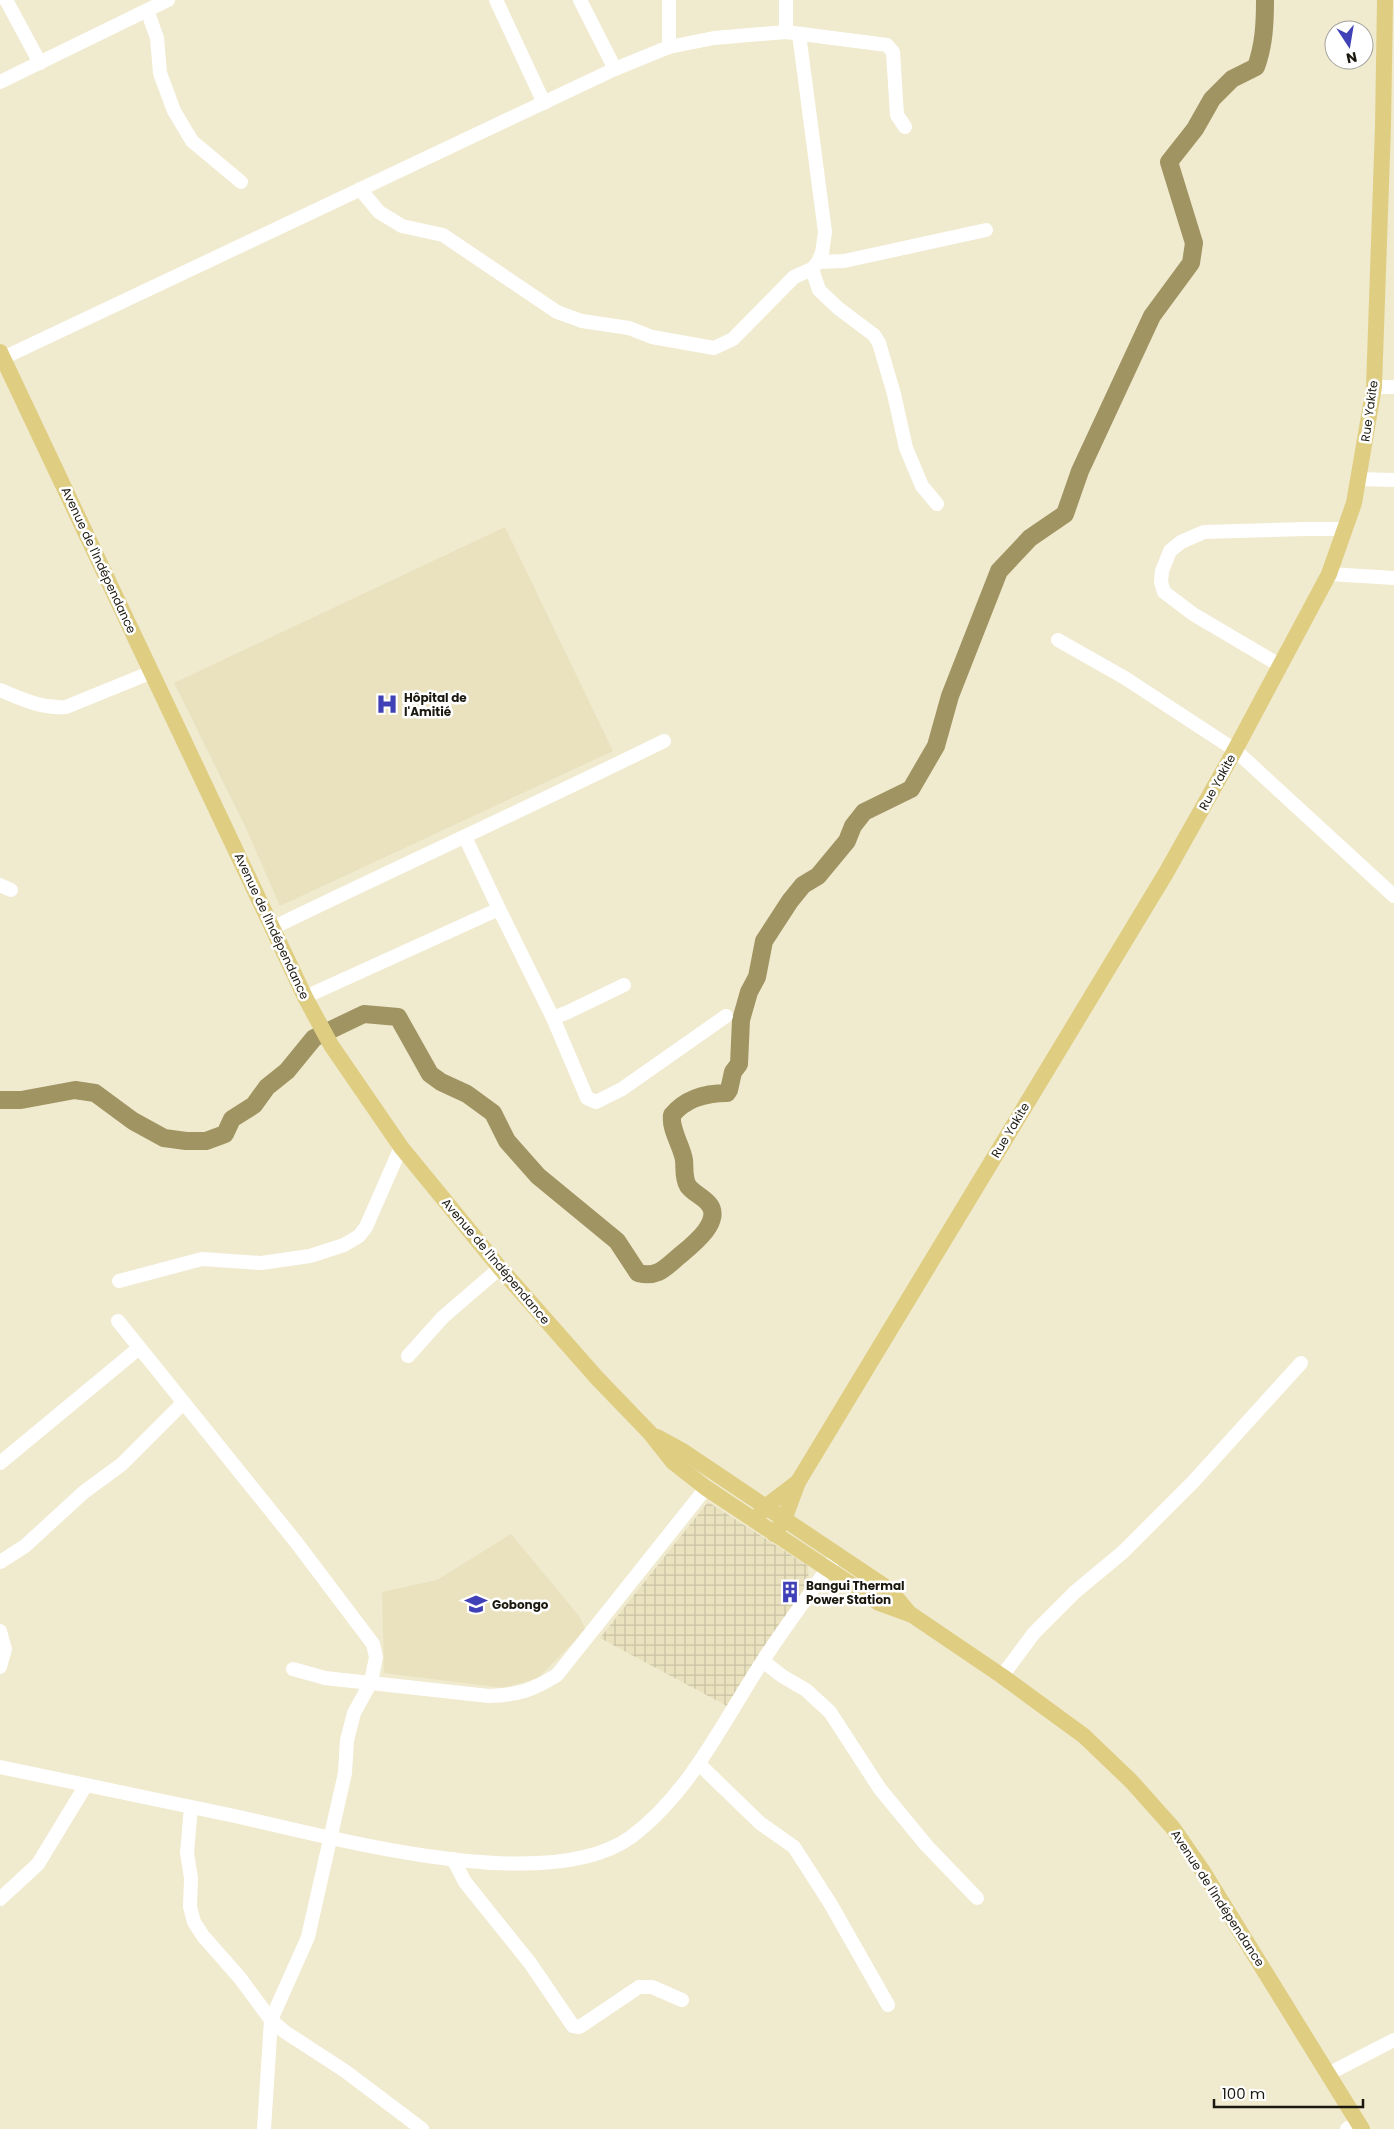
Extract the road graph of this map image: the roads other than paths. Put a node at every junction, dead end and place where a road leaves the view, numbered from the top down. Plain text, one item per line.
1 (6, 0) edge
2 (496, 0) edge
3 (580, 0) edge
4 (669, 0) edge
5 (786, 0) edge
6 (1385, 0) edge
7 (163, 1) edge
8 (147, 10) junction
9 (792, 33) junction
10 (668, 47) junction
11 (40, 63) junction
12 (615, 69) junction
13 (0, 82) edge
14 (544, 103) junction
15 (1389, 126) edge
16 (905, 127) dead end
17 (241, 182) dead end
18 (360, 189) junction
19 (986, 230) dead end
20 (815, 266) junction
21 (1, 355) edge
22 (1374, 387) junction
23 (1394, 387) edge
24 (1359, 479) junction
25 (1394, 480) edge
26 (937, 504) dead end
27 (1345, 530) junction
28 (1330, 574) junction
29 (1394, 578) edge
30 (1058, 640) dead end
31 (1281, 666) junction
32 (152, 672) junction
33 (0, 690) edge
34 (664, 741) dead end
35 (1235, 750) junction
36 (465, 837) junction
37 (1394, 896) edge
38 (500, 909) junction
39 (272, 928) junction
40 (624, 985) dead end
41 (305, 997) junction
42 (726, 1016) dead end
43 (553, 1018) junction
44 (401, 1148) junction
45 (500, 1268) junction
46 (119, 1281) dead end
47 (118, 1321) dead end
48 (139, 1348) junction
49 (408, 1356) dead end
50 (1301, 1363) dead end
51 (183, 1404) junction
52 (650, 1433) junction
53 (0, 1463) edge
54 (798, 1482) junction
55 (706, 1488) junction
56 (765, 1507) junction
57 (754, 1520) junction
58 (784, 1520) junction
59 (774, 1534) junction
60 (836, 1555) junction
61 (0, 1562) edge
62 (827, 1569) junction
63 (912, 1615) junction
64 (0, 1631) edge
65 (763, 1661) junction
66 (0, 1667) edge
67 (292, 1669) dead end
68 (1002, 1676) junction
69 (371, 1682) junction
70 (698, 1764) junction
71 (0, 1767) edge
72 (86, 1785) junction
73 (191, 1807) junction
74 (331, 1837) junction
75 (453, 1860) junction
76 (977, 1898) dead end
77 (0, 1899) edge
78 (682, 2000) dead end
79 (888, 2005) dead end
80 (271, 2020) junction
81 (1394, 2040) edge
82 (1328, 2074) junction
83 (1356, 2127) edge
84 (264, 2129) edge
85 (422, 2129) edge

1 - 11 street
2 - 14 street
3 - 12 street
4 - 10 street
5 - 9 street
6 - 15 main road, Rue Yakite
7 - 8 street
8 - 11 street
8 - 17 street
9 - 10 street
9 - 16 street
9 - 20 street
10 - 12 street
11 - 13 street
12 - 14 street
14 - 18 street
15 - 22 main road, Rue Yakite
18 - 20 street
18 - 21 street
19 - 20 street
20 - 26 street
21 - 32 main road, Avenue de l'Indépendance
22 - 23 street
22 - 24 main road, Rue Yakite
24 - 25 street
24 - 27 main road, Rue Yakite
27 - 28 main road, Rue Yakite
27 - 31 street
28 - 29 street
28 - 31 main road, Rue Yakite
30 - 35 street
31 - 35 main road, Rue Yakite
32 - 33 street
32 - 39 main road, Avenue de l'Indépendance
34 - 36 street
35 - 37 street
35 - 54 main road, Rue Yakite
36 - 38 street
36 - 39 street
38 - 41 street
38 - 43 street
39 - 41 main road, Avenue de l'Indépendance
40 - 43 street
41 - 44 main road, Avenue de l'Indépendance
42 - 43 street
44 - 45 main road, Avenue de l'Indépendance
44 - 46 street
45 - 49 street
45 - 52 main road, Avenue de l'Indépendance
47 - 48 street
48 - 51 street
48 - 53 street
50 - 68 street
51 - 61 street
51 - 69 street
52 - 55 main road, Avenue de l'Indépendance
52 - 56 main road, Avenue de l'Indépendance
54 - 56 main road, Rue Yakite
54 - 58 main road, Rue Yakite
55 - 57 main road, Avenue de l'Indépendance
55 - 69 street
56 - 57 main road, Rue Yakite
56 - 58 main road, Avenue de l'Indépendance
57 - 59 main road, Avenue de l'Indépendance
58 - 59 main road, Rue Yakite
58 - 60 main road, Avenue de l'Indépendance
59 - 62 main road, Avenue de l'Indépendance
60 - 62 street
60 - 63 main road, Avenue de l'Indépendance
62 - 63 main road, Avenue de l'Indépendance
62 - 65 street
63 - 68 main road, Avenue de l'Indépendance
64 - 66 street
65 - 70 street
65 - 76 street
67 - 69 street
68 - 82 main road, Avenue de l'Indépendance
69 - 74 street
70 - 75 street
70 - 79 street
71 - 72 street
72 - 73 street
72 - 77 street
73 - 74 street
73 - 80 street
74 - 75 street
74 - 80 street
75 - 78 street
80 - 84 street
80 - 85 street
81 - 82 street
82 - 83 main road, Avenue de l'Indépendance

